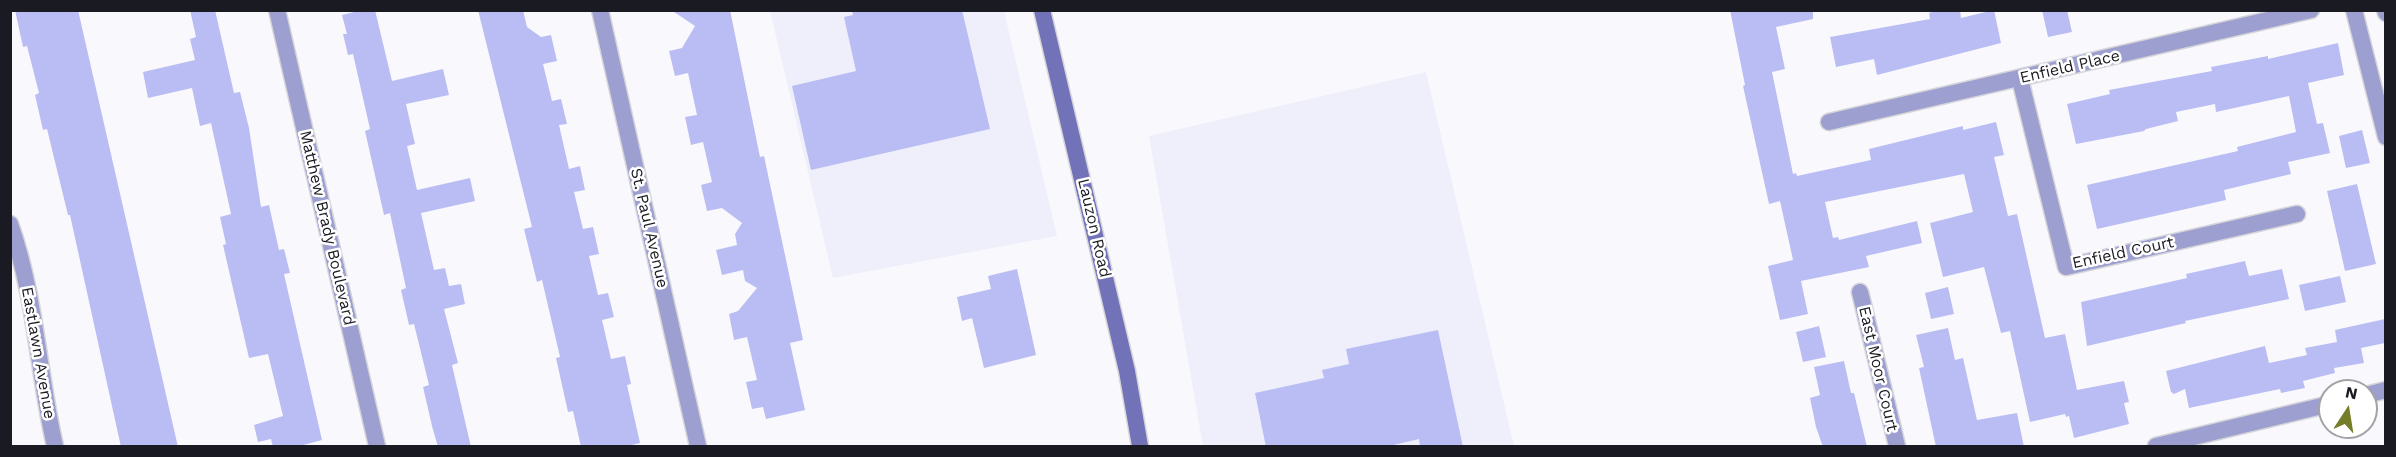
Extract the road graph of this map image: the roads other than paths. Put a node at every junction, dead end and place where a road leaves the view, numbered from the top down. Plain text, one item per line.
1 (277, 10) edge
2 (600, 10) edge
3 (1042, 10) edge
4 (2311, 10) edge
5 (2354, 10) edge
6 (2020, 80) junction
7 (1829, 122) dead end
8 (2385, 137) edge
9 (2297, 214) dead end
10 (10, 224) edge
11 (1860, 292) dead end
12 (2318, 407) edge
13 (55, 447) edge
14 (377, 447) edge
15 (699, 447) edge
16 (1140, 447) edge
17 (1897, 447) edge
18 (2156, 447) edge

1 - 14 street, Matthew Brady Boulevard
2 - 15 street, St. Paul Avenue
3 - 16 main road, Lauzon Road
4 - 6 street, Enfield Place
5 - 8 street
6 - 7 street, Enfield Place
6 - 9 street, Enfield Court
10 - 13 street, Eastlawn Avenue
11 - 17 street, East Moor Court
12 - 18 street

